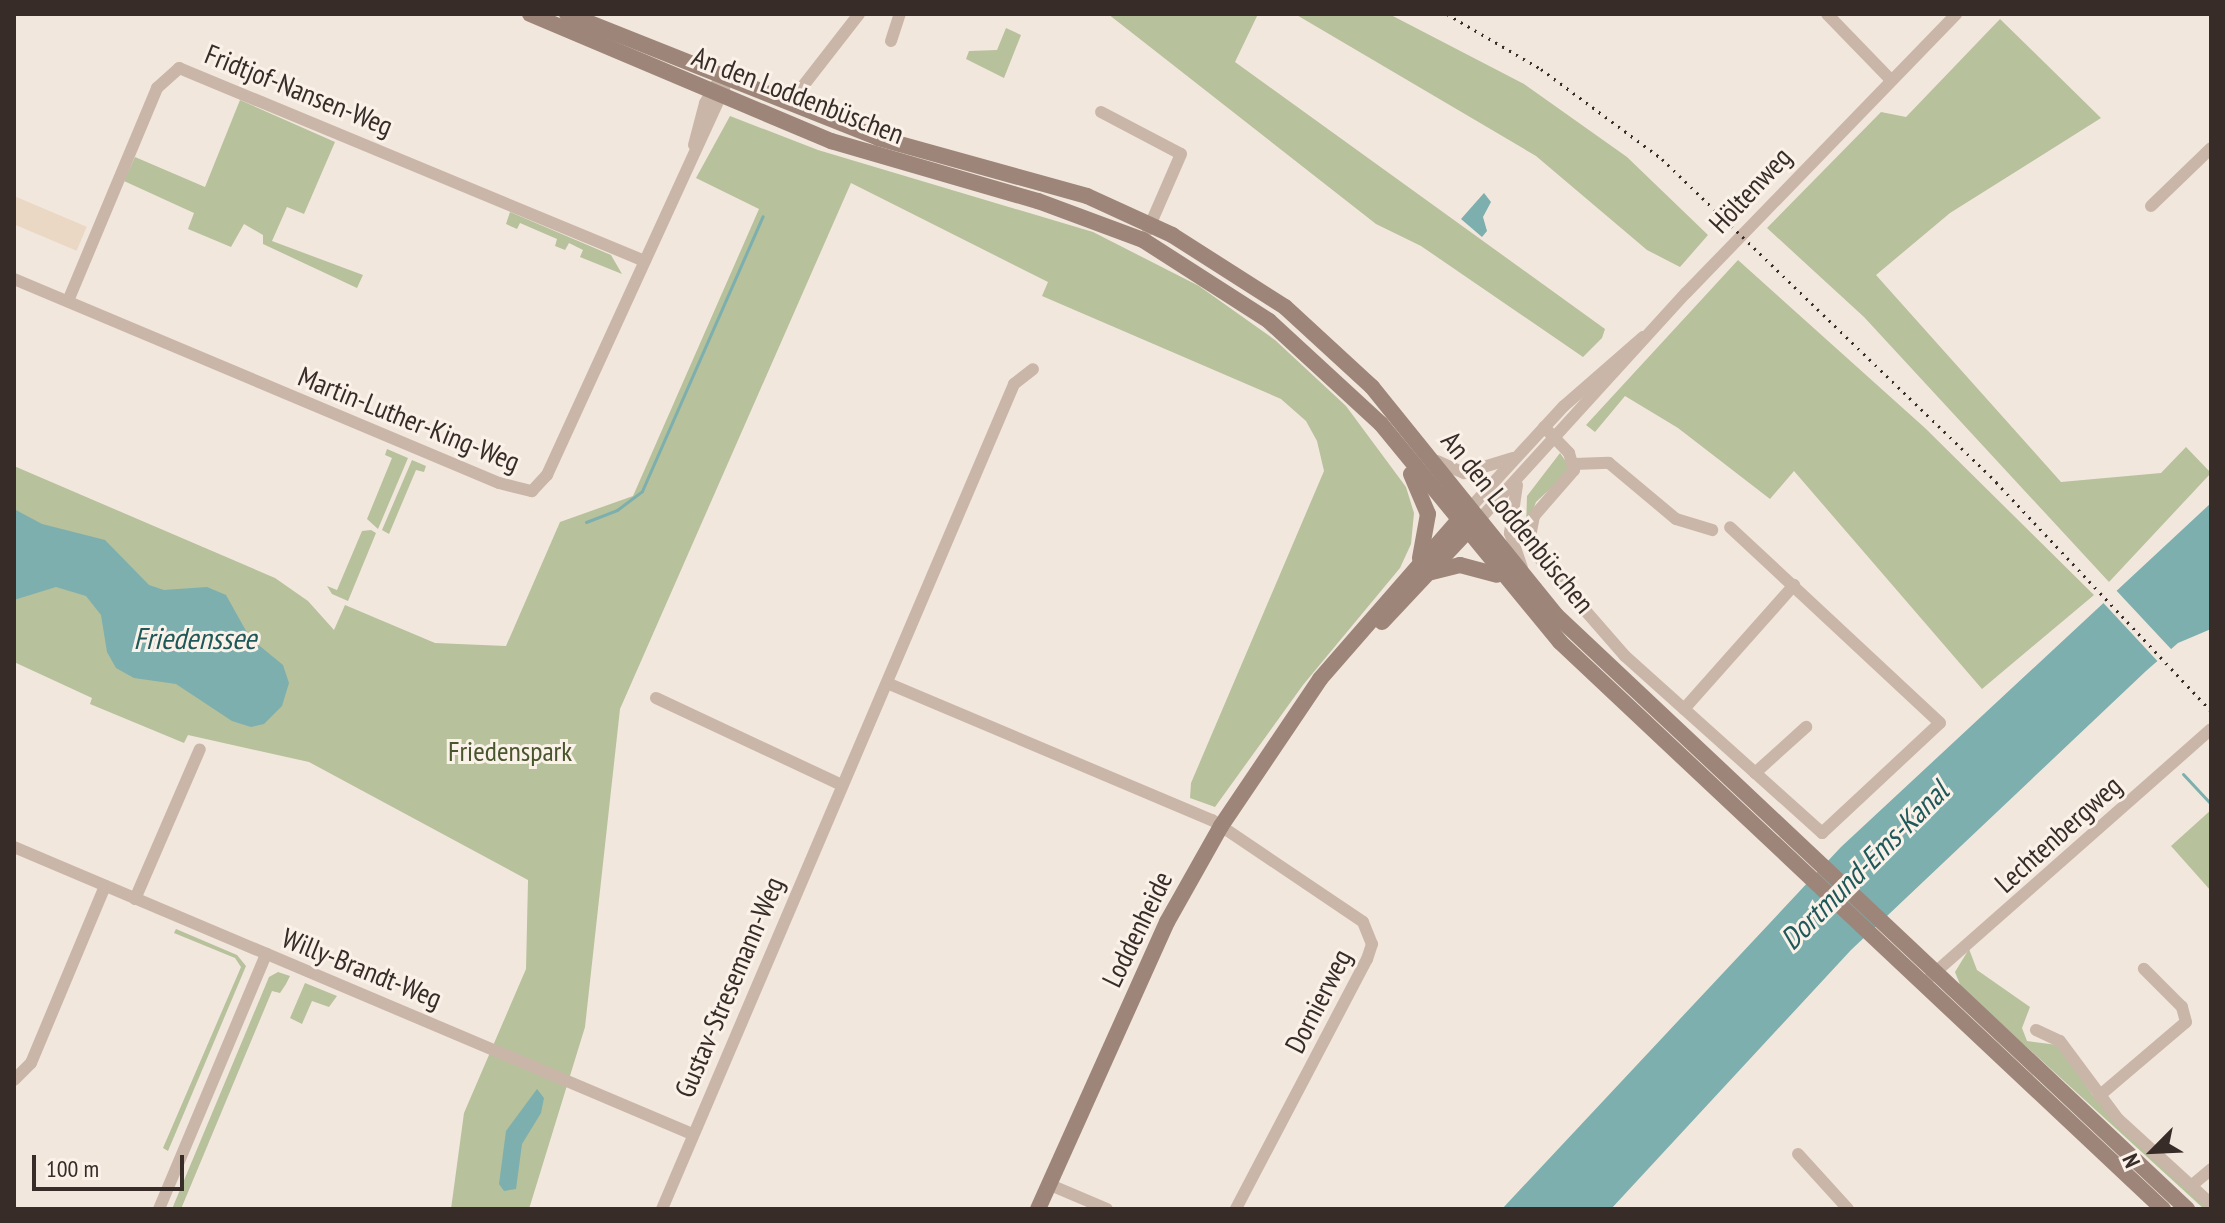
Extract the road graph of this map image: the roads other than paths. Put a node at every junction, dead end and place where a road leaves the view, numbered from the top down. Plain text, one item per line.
1 (530, 14) edge
2 (567, 14) edge
3 (859, 14) edge
4 (900, 14) edge
5 (1827, 14) edge
6 (1956, 14) edge
7 (891, 41) dead end
8 (725, 77) junction
9 (1890, 79) junction
10 (716, 94) junction
11 (789, 104) junction
12 (1101, 112) dead end
13 (2211, 148) edge
14 (2151, 206) dead end
15 (1151, 224) junction
16 (1143, 240) junction
17 (642, 260) junction
18 (14, 279) edge
19 (68, 301) junction
20 (1646, 335) junction
21 (1033, 369) dead end
22 (1381, 424) junction
23 (1544, 427) junction
24 (1555, 438) junction
25 (1431, 457) junction
26 (1517, 457) junction
27 (1574, 464) junction
28 (1524, 472) junction
29 (1475, 513) junction
30 (1462, 525) junction
31 (1730, 527) dead end
32 (1712, 530) dead end
33 (1422, 569) junction
34 (1794, 585) junction
35 (1510, 587) junction
36 (1532, 587) junction
37 (887, 683) junction
38 (656, 698) dead end
39 (1684, 709) junction
40 (1806, 727) dead end
41 (2211, 729) edge
42 (200, 749) dead end
43 (1755, 773) junction
44 (842, 785) junction
45 (1221, 826) junction
46 (14, 847) edge
47 (105, 886) junction
48 (135, 899) junction
49 (266, 954) junction
50 (2144, 969) dead end
51 (1935, 973) junction
52 (1921, 987) junction
53 (2036, 1030) dead end
54 (14, 1080) edge
55 (2099, 1096) junction
56 (692, 1134) junction
57 (1798, 1154) dead end
58 (2211, 1169) edge
59 (1048, 1184) junction
60 (2191, 1186) junction
61 (2211, 1204) edge
62 (159, 1209) edge
63 (662, 1209) edge
64 (1038, 1209) edge
65 (1107, 1209) edge
66 (1236, 1209) edge
67 (1848, 1209) edge
68 (2163, 1209) edge
69 (2187, 1209) edge

1 - 10 main road, An den Loddenbüschen
2 - 8 main road, An den Loddenbüschen
3 - 11 street
4 - 7 street
5 - 9 street
6 - 9 street, Höltenweg
8 - 10 street, Martin-Luther-King-Weg
8 - 11 main road, An den Loddenbüschen
9 - 20 street, Höltenweg
10 - 16 main road, An den Loddenbüschen
10 - 17 street, Martin-Luther-King-Weg
11 - 15 main road, An den Loddenbüschen
12 - 15 street
13 - 14 street
15 - 16 street
15 - 25 main road, An den Loddenbüschen
16 - 22 main road, An den Loddenbüschen
17 - 19 street, Martin-Luther-King-Weg
17 - 19 street, Fridtjof-Nansen-Weg
18 - 19 street, Martin-Luther-King-Weg
20 - 23 street, Höltenweg
20 - 24 street, Höltenweg
21 - 37 street, Gustav-Stresemann-Weg
22 - 30 main road, An den Loddenbüschen
22 - 33 main road
23 - 24 street
23 - 26 street, Höltenweg
24 - 27 street
24 - 28 street, Höltenweg
25 - 26 street
25 - 29 main road, An den Loddenbüschen
26 - 29 street, Höltenweg
27 - 32 street
27 - 39 street, An den Loddenbüschen
28 - 29 street, Höltenweg
28 - 36 street, Höltenweg
29 - 30 main road, Loddenheide
29 - 36 main road, An den Loddenbüschen
30 - 33 main road, Loddenheide
30 - 35 main road, An den Loddenbüschen
31 - 34 street, An den Loddenbüschen
33 - 35 main road
33 - 45 main road, Loddenheide
34 - 39 street
34 - 43 street, An den Loddenbüschen
35 - 52 main road, An den Loddenbüschen
36 - 51 main road, An den Loddenbüschen
37 - 44 street, Gustav-Stresemann-Weg
37 - 45 street
38 - 44 street
39 - 43 street, An den Loddenbüschen
40 - 43 street
41 - 51 street, Lechtenbergweg
42 - 48 street
44 - 56 street, Gustav-Stresemann-Weg
45 - 59 main road, Loddenheide
45 - 66 street, Dornierweg
46 - 47 street, Willy-Brandt-Weg
47 - 48 street, Willy-Brandt-Weg
47 - 54 street
48 - 49 street, Willy-Brandt-Weg
49 - 56 street, Willy-Brandt-Weg
49 - 62 street
50 - 55 street
51 - 52 street, Lechtenbergweg
51 - 69 main road, An den Loddenbüschen
52 - 68 main road, An den Loddenbüschen
53 - 55 street
55 - 60 street
56 - 63 street, Gustav-Stresemann-Weg
57 - 67 street
58 - 60 street
59 - 64 main road, Loddenheide
59 - 65 street
60 - 61 street

